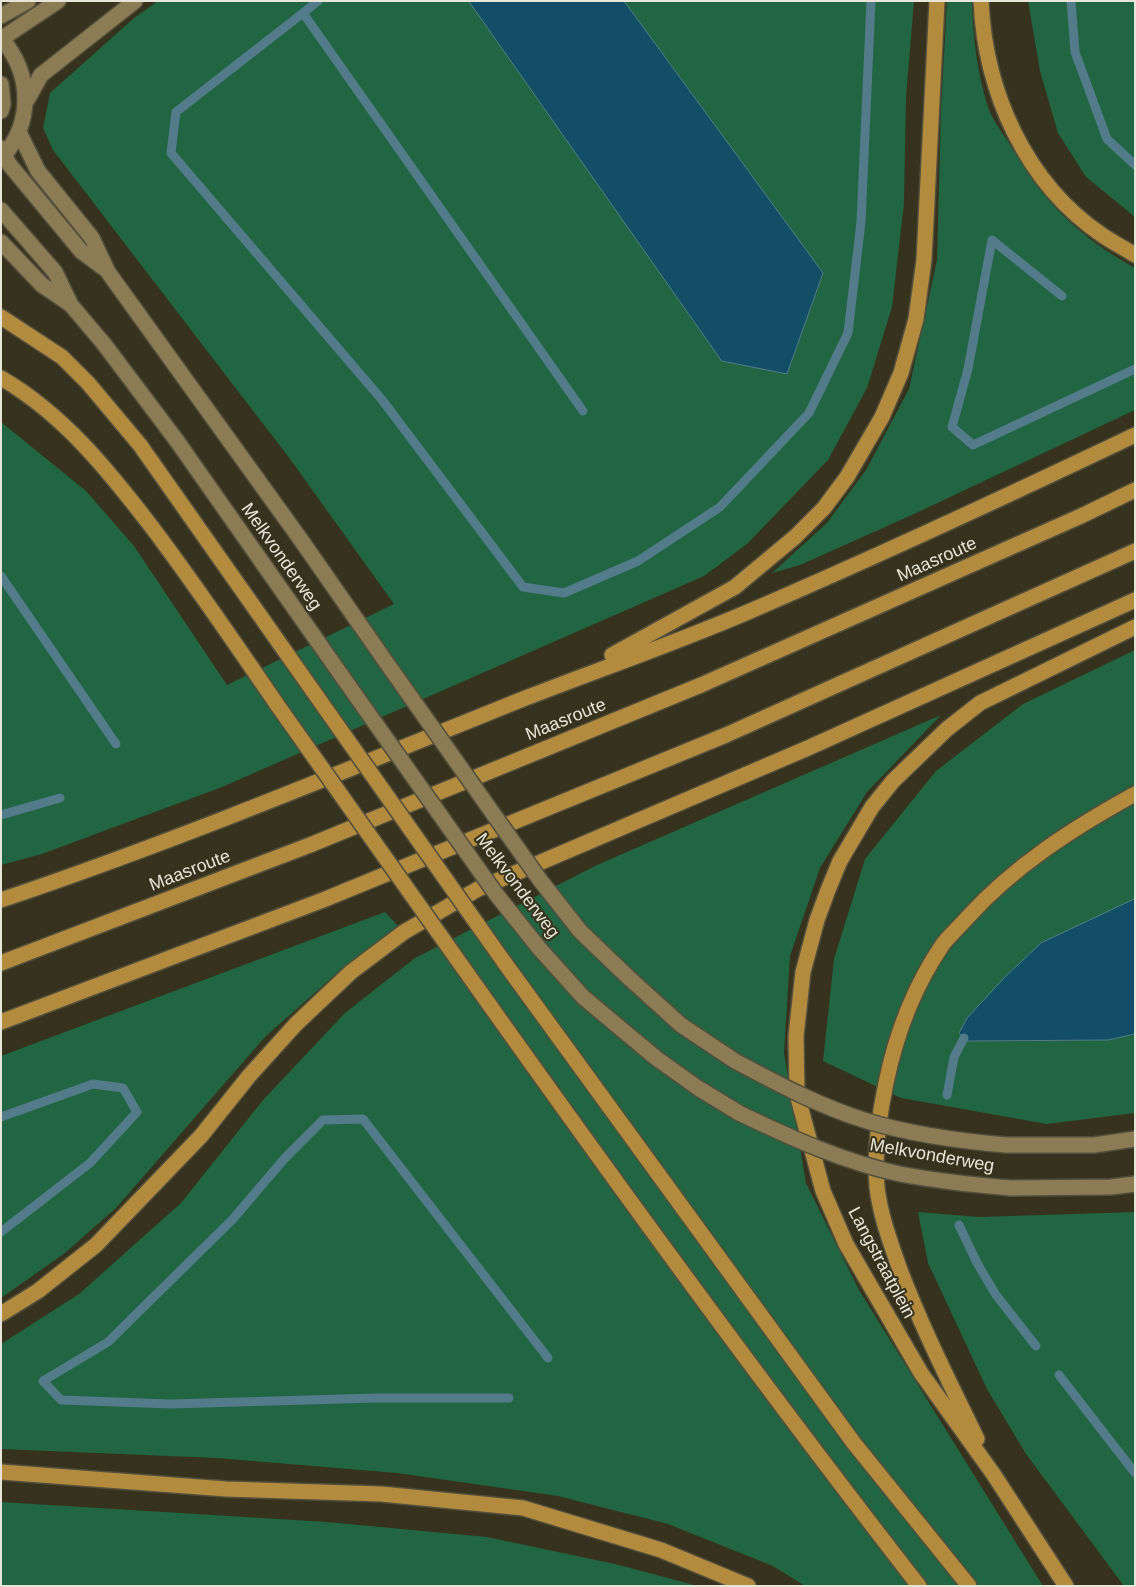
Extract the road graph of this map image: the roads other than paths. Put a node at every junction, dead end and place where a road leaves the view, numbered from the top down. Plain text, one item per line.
1 (28, 1) edge
2 (58, 1) edge
3 (135, 1) edge
4 (937, 1) edge
5 (980, 1) edge
6 (1, 16) edge
7 (2, 39) edge
8 (1, 84) edge
9 (27, 100) junction
10 (1, 111) edge
11 (20, 132) junction
12 (2, 154) edge
13 (1, 210) edge
14 (1, 242) edge
15 (1135, 255) edge
16 (108, 272) junction
17 (71, 305) junction
18 (1, 317) edge
19 (1, 378) edge
20 (1135, 435) edge
21 (1135, 490) edge
22 (1135, 551) edge
23 (1135, 600) edge
24 (1135, 627) edge
25 (519, 701) junction
26 (1135, 794) edge
27 (1, 900) edge
28 (1, 963) edge
29 (1, 1022) edge
30 (1135, 1139) edge
31 (1135, 1184) edge
32 (1, 1314) edge
33 (1, 1472) edge
34 (994, 1475) junction
35 (748, 1586) edge
36 (919, 1586) edge
37 (969, 1586) edge
38 (1066, 1586) edge

1 - 6 main road
2 - 7 main road
3 - 9 main road
4 - 25 highway
5 - 15 highway
7 - 9 main road
8 - 10 main road
9 - 11 main road
11 - 12 main road
11 - 16 main road, Melkvonderweg
12 - 16 main road, Melkvonderweg
13 - 17 main road, Melkvonderweg
14 - 17 main road, Melkvonderweg
16 - 30 main road, Melkvonderweg, bridge
17 - 31 main road, Melkvonderweg, bridge
18 - 37 highway, bridge
19 - 36 highway, bridge
20 - 25 highway
21 - 28 highway, Maasroute
22 - 29 highway
23 - 32 highway
24 - 34 highway, Langstraatplein
25 - 27 highway
26 - 34 highway
33 - 35 highway
34 - 38 highway, Langstraatplein

